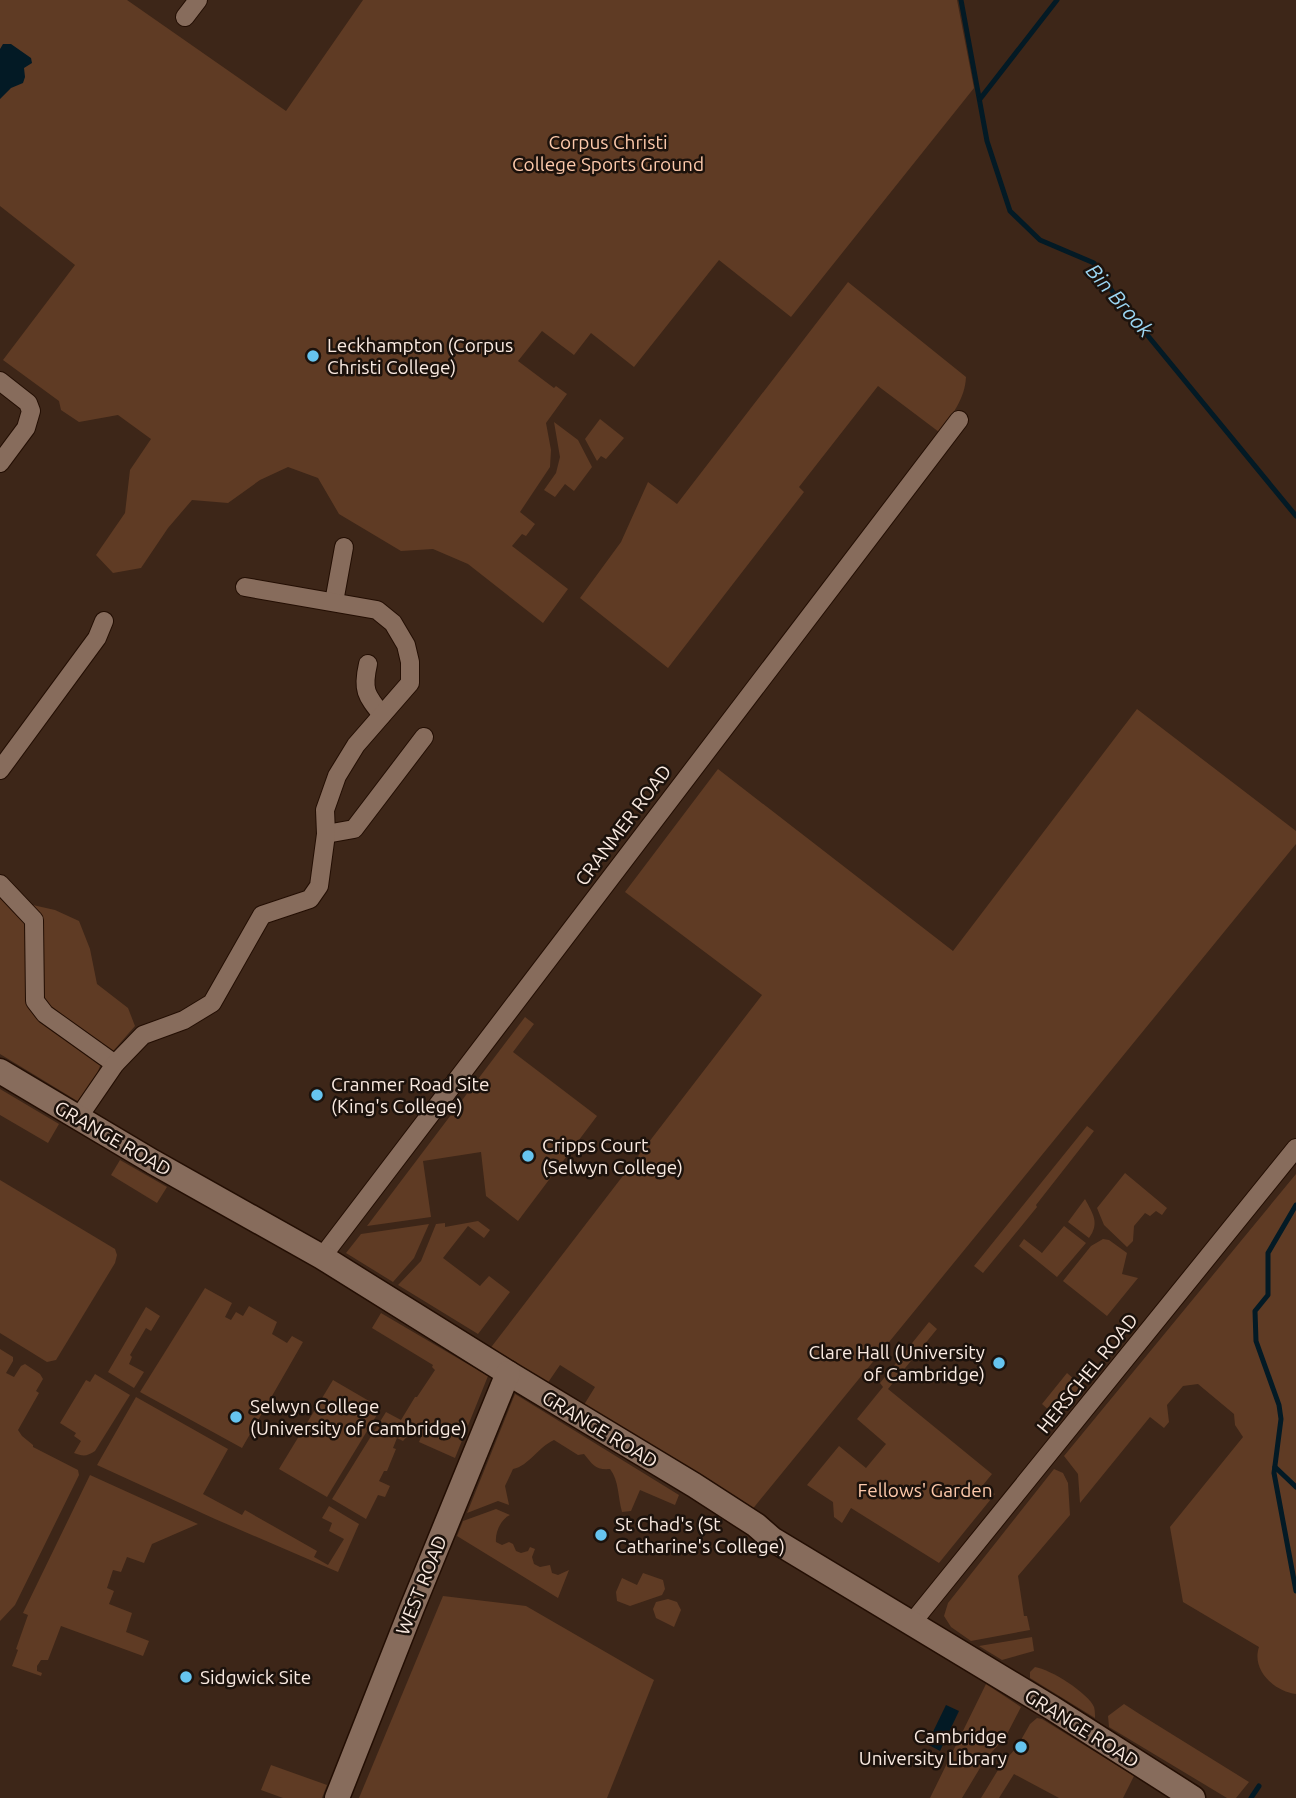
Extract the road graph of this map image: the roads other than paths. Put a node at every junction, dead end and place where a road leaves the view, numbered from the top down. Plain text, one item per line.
1 (198, 0) edge
2 (185, 16) dead end
3 (0, 381) edge
4 (959, 420) dead end
5 (0, 463) edge
6 (344, 547) dead end
7 (245, 587) dead end
8 (334, 602) junction
9 (104, 621) dead end
10 (368, 664) dead end
11 (382, 715) junction
12 (424, 737) dead end
13 (0, 770) edge
14 (326, 834) junction
15 (0, 884) edge
16 (115, 1064) junction
17 (0, 1071) edge
18 (78, 1118) junction
19 (1296, 1148) edge
20 (323, 1257) junction
21 (508, 1373) junction
22 (911, 1624) junction
23 (337, 1798) edge
24 (1193, 1798) edge

1 - 2 street
3 - 5 street
4 - 20 street, CRANMER ROAD
6 - 8 street
7 - 8 street
8 - 11 street
9 - 13 street
10 - 11 street
11 - 14 street
12 - 14 street
14 - 16 street
15 - 16 street
16 - 18 street
17 - 18 street, GRANGE ROAD
18 - 20 street, GRANGE ROAD
19 - 22 street, HERSCHEL ROAD
20 - 21 street, GRANGE ROAD
21 - 22 street, GRANGE ROAD
21 - 23 street, WEST ROAD
22 - 24 street, GRANGE ROAD

